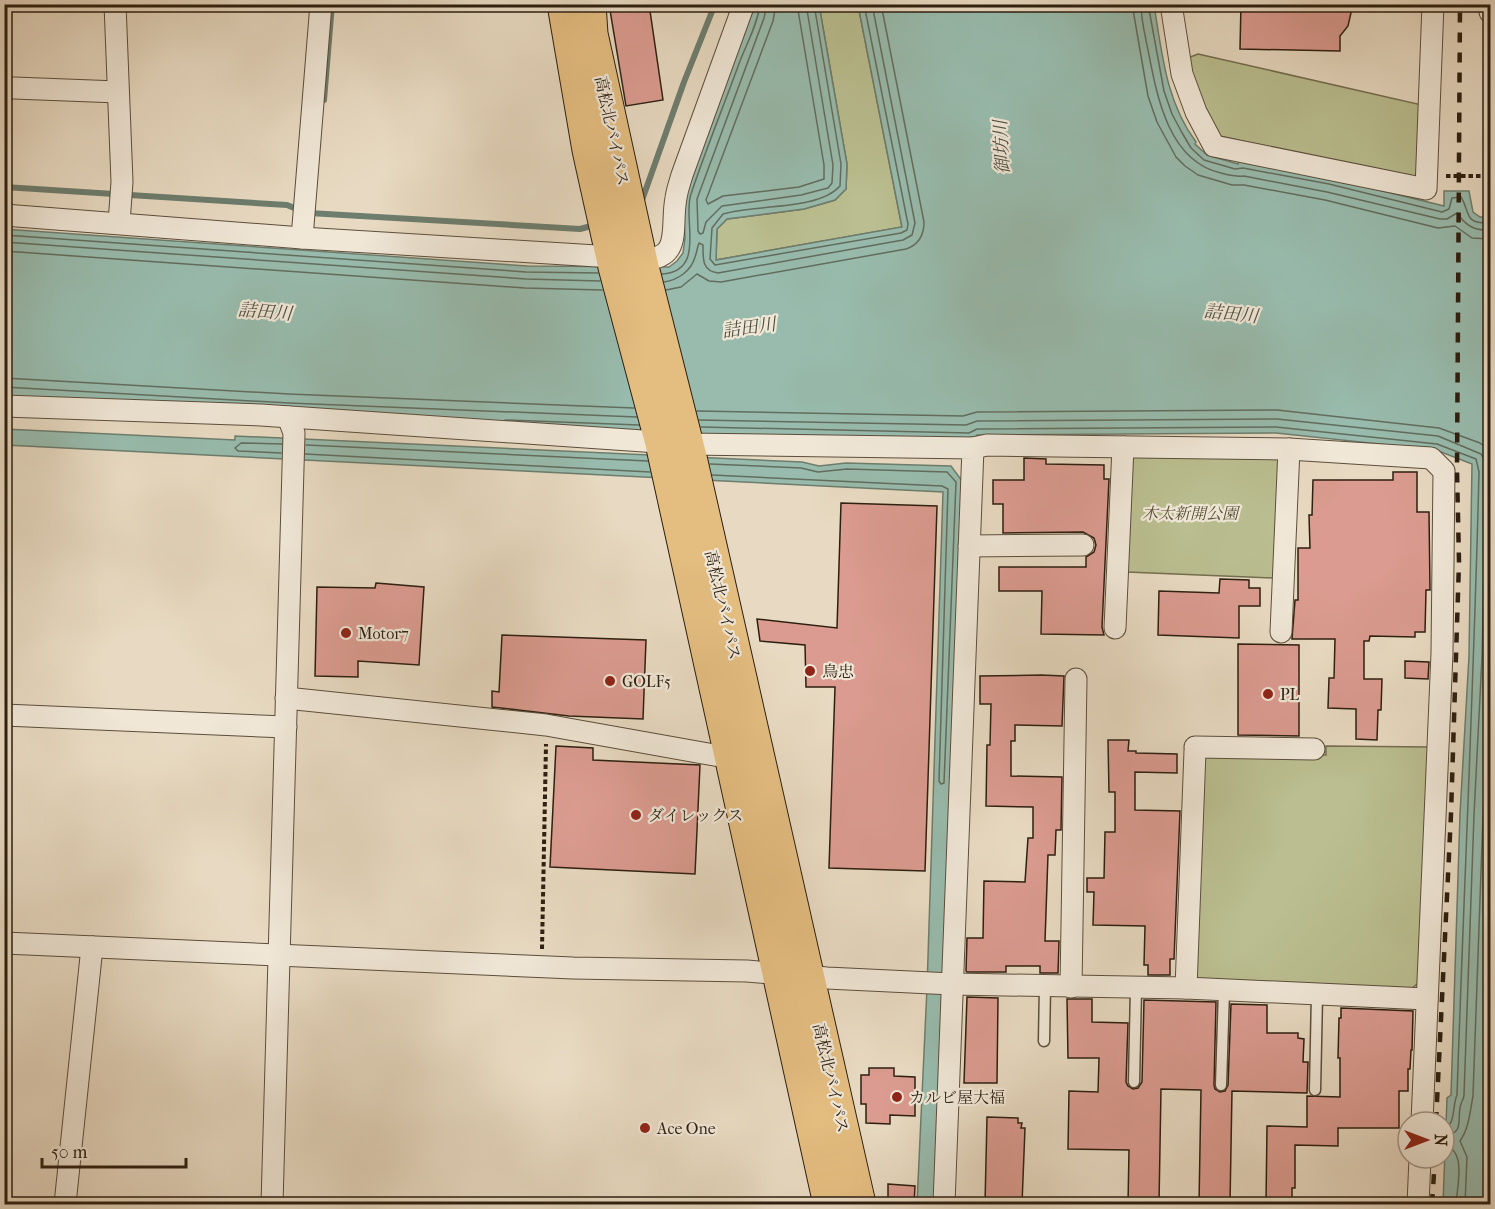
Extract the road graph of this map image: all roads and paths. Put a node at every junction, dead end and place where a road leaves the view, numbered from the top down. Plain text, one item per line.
1 (115, 4) edge
2 (321, 4) edge
3 (564, 4) edge
4 (589, 4) edge
5 (744, 4) edge
6 (1172, 4) edge
7 (1433, 4) edge
8 (1490, 4) edge
9 (1491, 12) edge
10 (14, 88) dead end
11 (118, 92) junction
12 (602, 148) junction
13 (1426, 176) junction
14 (1491, 176) edge
15 (4, 215) edge
16 (120, 215) junction
17 (303, 231) junction
18 (627, 260) junction
19 (4, 406) edge
20 (291, 425) junction
21 (674, 444) junction
22 (1123, 447) junction
23 (973, 448) junction
24 (1289, 448) junction
25 (684, 490) junction
26 (1083, 545) dead end
27 (969, 546) junction
28 (1115, 628) dead end
29 (1281, 632) dead end
30 (1076, 679) dead end
31 (286, 698) junction
32 (4, 715) edge
33 (546, 725) junction
34 (286, 727) junction
35 (1314, 749) dead end
36 (731, 758) junction
37 (4, 943) edge
38 (92, 947) junction
39 (279, 955) junction
40 (541, 966) junction
41 (793, 974) junction
42 (952, 984) junction
43 (1045, 986) junction
44 (1071, 987) junction
45 (1136, 988) junction
46 (1186, 988) junction
47 (1224, 990) junction
48 (1317, 995) junction
49 (1427, 999) junction
50 (1044, 1041) dead end
51 (1134, 1082) dead end
52 (1221, 1085) dead end
53 (1314, 1090) dead end
54 (1422, 1110) edge
55 (1419, 1170) edge
56 (65, 1204) edge
57 (272, 1204) edge
58 (830, 1204) edge
59 (859, 1204) edge
60 (944, 1204) edge
61 (1418, 1204) edge

1 - 11 street
2 - 17 street
3 - 12 highway, 高松北バイパス
4 - 12 highway, 高松北バイパス
5 - 18 street
6 - 13 street
7 - 13 street
8 - 9 street
10 - 11 street
11 - 16 street
12 - 18 highway, 高松北バイパス
13 - 14 path
15 - 16 street
16 - 17 street
17 - 18 street
18 - 21 highway, 高松北バイパス
19 - 20 street
20 - 21 street
20 - 31 street
21 - 23 street
21 - 25 highway, 高松北バイパス
22 - 23 street
22 - 24 street
22 - 28 street
23 - 27 street
24 - 29 street
24 - 49 street
25 - 36 highway, 高松北バイパス
25 - 41 highway, 高松北バイパス
26 - 27 street
27 - 42 street
30 - 44 street
31 - 33 street
31 - 34 street
32 - 34 street
33 - 36 street
33 - 40 path
34 - 39 street
35 - 46 street
36 - 41 highway, 高松北バイパス
37 - 38 street
38 - 39 street
38 - 56 street
39 - 40 street
39 - 57 street
40 - 41 street
41 - 42 street
41 - 58 highway, 高松北バイパス
41 - 59 highway, 高松北バイパス
42 - 43 street
42 - 60 street
43 - 44 street
43 - 50 lane
44 - 45 street
45 - 46 street
45 - 51 lane
46 - 47 street
47 - 48 street
47 - 52 lane
48 - 49 street
48 - 53 lane
49 - 54 street
55 - 61 street

